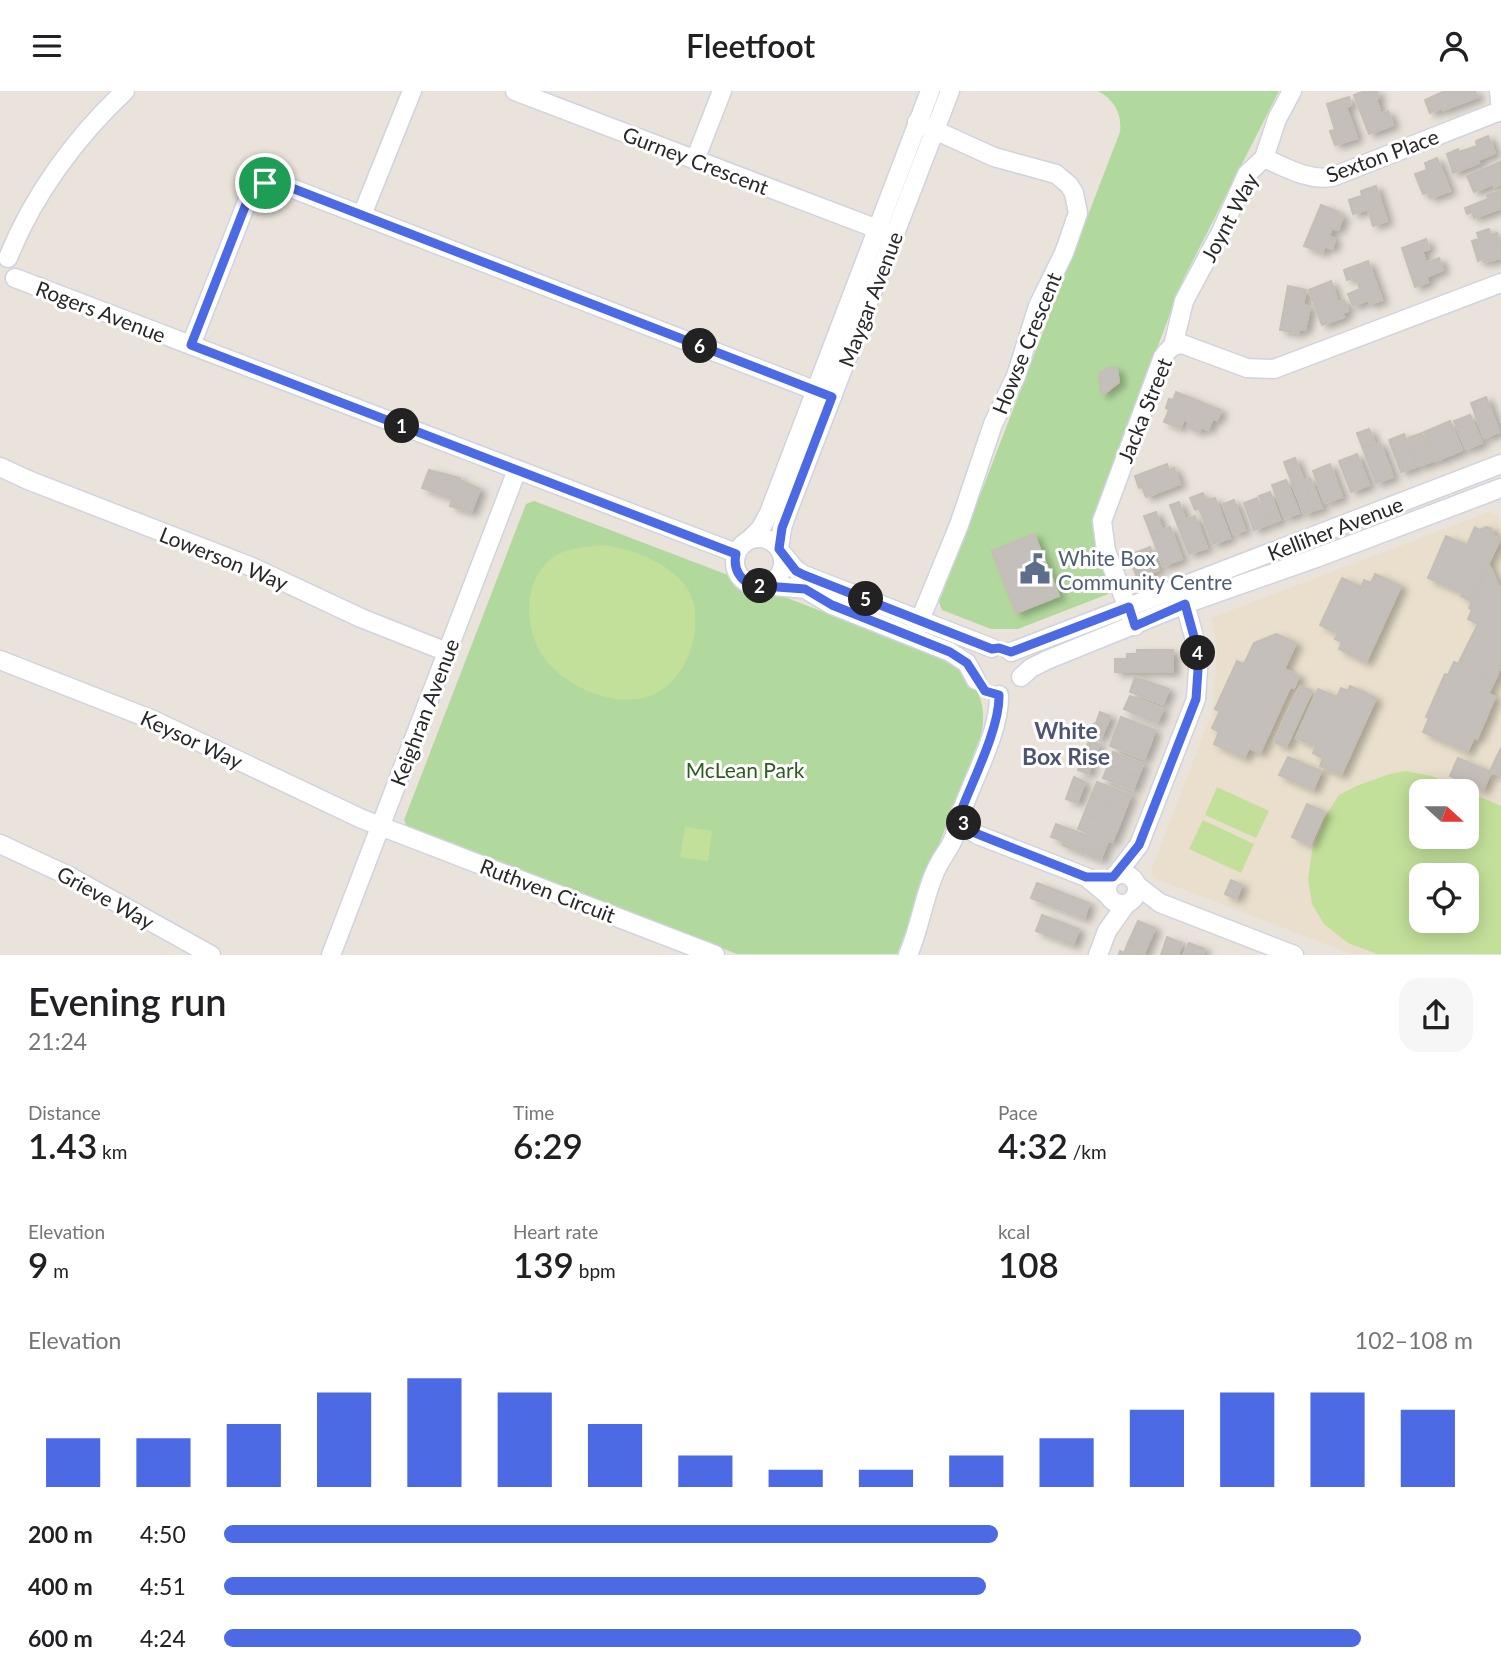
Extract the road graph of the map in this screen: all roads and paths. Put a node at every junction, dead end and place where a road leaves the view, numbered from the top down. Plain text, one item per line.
1 (125, 91) edge
2 (412, 91) edge
3 (515, 91) edge
4 (722, 91) edge
5 (930, 91) edge
6 (950, 91) edge
7 (1292, 91) edge
8 (1499, 91) edge
9 (541, 96) edge
10 (1500, 111) edge
11 (918, 122) junction
12 (936, 129) junction
13 (1264, 157) junction
14 (695, 160) junction
15 (362, 215) junction
16 (886, 233) junction
17 (4, 258) edge
18 (7, 281) edge
19 (1501, 283) edge
20 (191, 345) junction
21 (1173, 346) junction
22 (824, 394) junction
23 (1500, 466) edge
24 (0, 467) edge
25 (517, 470) junction
26 (1501, 488) edge
27 (749, 540) junction
28 (780, 551) junction
29 (736, 554) junction
30 (765, 585) junction
31 (1185, 604) junction
32 (1129, 607) junction
33 (1135, 626) junction
34 (917, 629) junction
35 (992, 649) junction
36 (447, 652) junction
37 (1011, 652) junction
38 (0, 660) edge
39 (1021, 677) junction
40 (976, 680) junction
41 (999, 695) junction
42 (961, 811) junction
43 (380, 826) junction
44 (0, 844) edge
45 (1139, 845) junction
46 (1115, 876) junction
47 (1086, 877) junction
48 (1125, 894) junction
49 (1272, 951) edge
50 (211, 954) edge
51 (331, 954) edge
52 (715, 954) edge
53 (908, 954) edge
54 (1098, 954) edge
55 (1294, 954) edge

1 - 17 street
2 - 15 street
3 - 9 street, Gurney Crescent
4 - 14 street
5 - 11 street, Maygar Avenue
6 - 12 street, Maygar Avenue
7 - 13 street, Joynt Way
8 - 10 street
9 - 14 street, Gurney Crescent
10 - 13 street, Sexton Place
11 - 12 street, Howse Crescent
11 - 16 street, Maygar Avenue
12 - 16 street, Maygar Avenue
12 - 34 street, Howse Crescent
13 - 21 street, Joynt Way
14 - 16 street, Gurney Crescent
15 - 20 street
15 - 22 street
16 - 22 street, Maygar Avenue
17 - 18 street
18 - 20 street, Rogers Avenue
19 - 21 street, Jacka Street
20 - 25 street, Rogers Avenue
21 - 32 street, Jacka Street
22 - 27 street, Maygar Avenue
22 - 28 street, Maygar Avenue
23 - 32 street, Kelliher Avenue
24 - 36 street, Lowerson Way
25 - 29 street, Rogers Avenue
25 - 36 street, Keighran Avenue
26 - 31 street, Kelliher Avenue
27 - 28 street
27 - 29 street
28 - 30 street
28 - 34 street
29 - 30 street
30 - 34 street
31 - 33 street, Kelliher Avenue
31 - 45 street
32 - 33 street, Jacka Street
32 - 37 street, Kelliher Avenue
33 - 39 street, Kelliher Avenue
34 - 35 street
34 - 40 street
35 - 37 street
35 - 40 street
36 - 43 street, Keighran Avenue
37 - 39 street
38 - 43 street, Keysor Way
39 - 41 street
40 - 41 street
41 - 42 street
42 - 47 street
42 - 53 street
43 - 51 street, Keighran Avenue
43 - 52 street, Ruthven Circuit
44 - 50 street, Grieve Way
45 - 46 street
45 - 48 street
46 - 47 street
46 - 48 street
47 - 48 street
48 - 49 street
48 - 54 street
49 - 55 street

